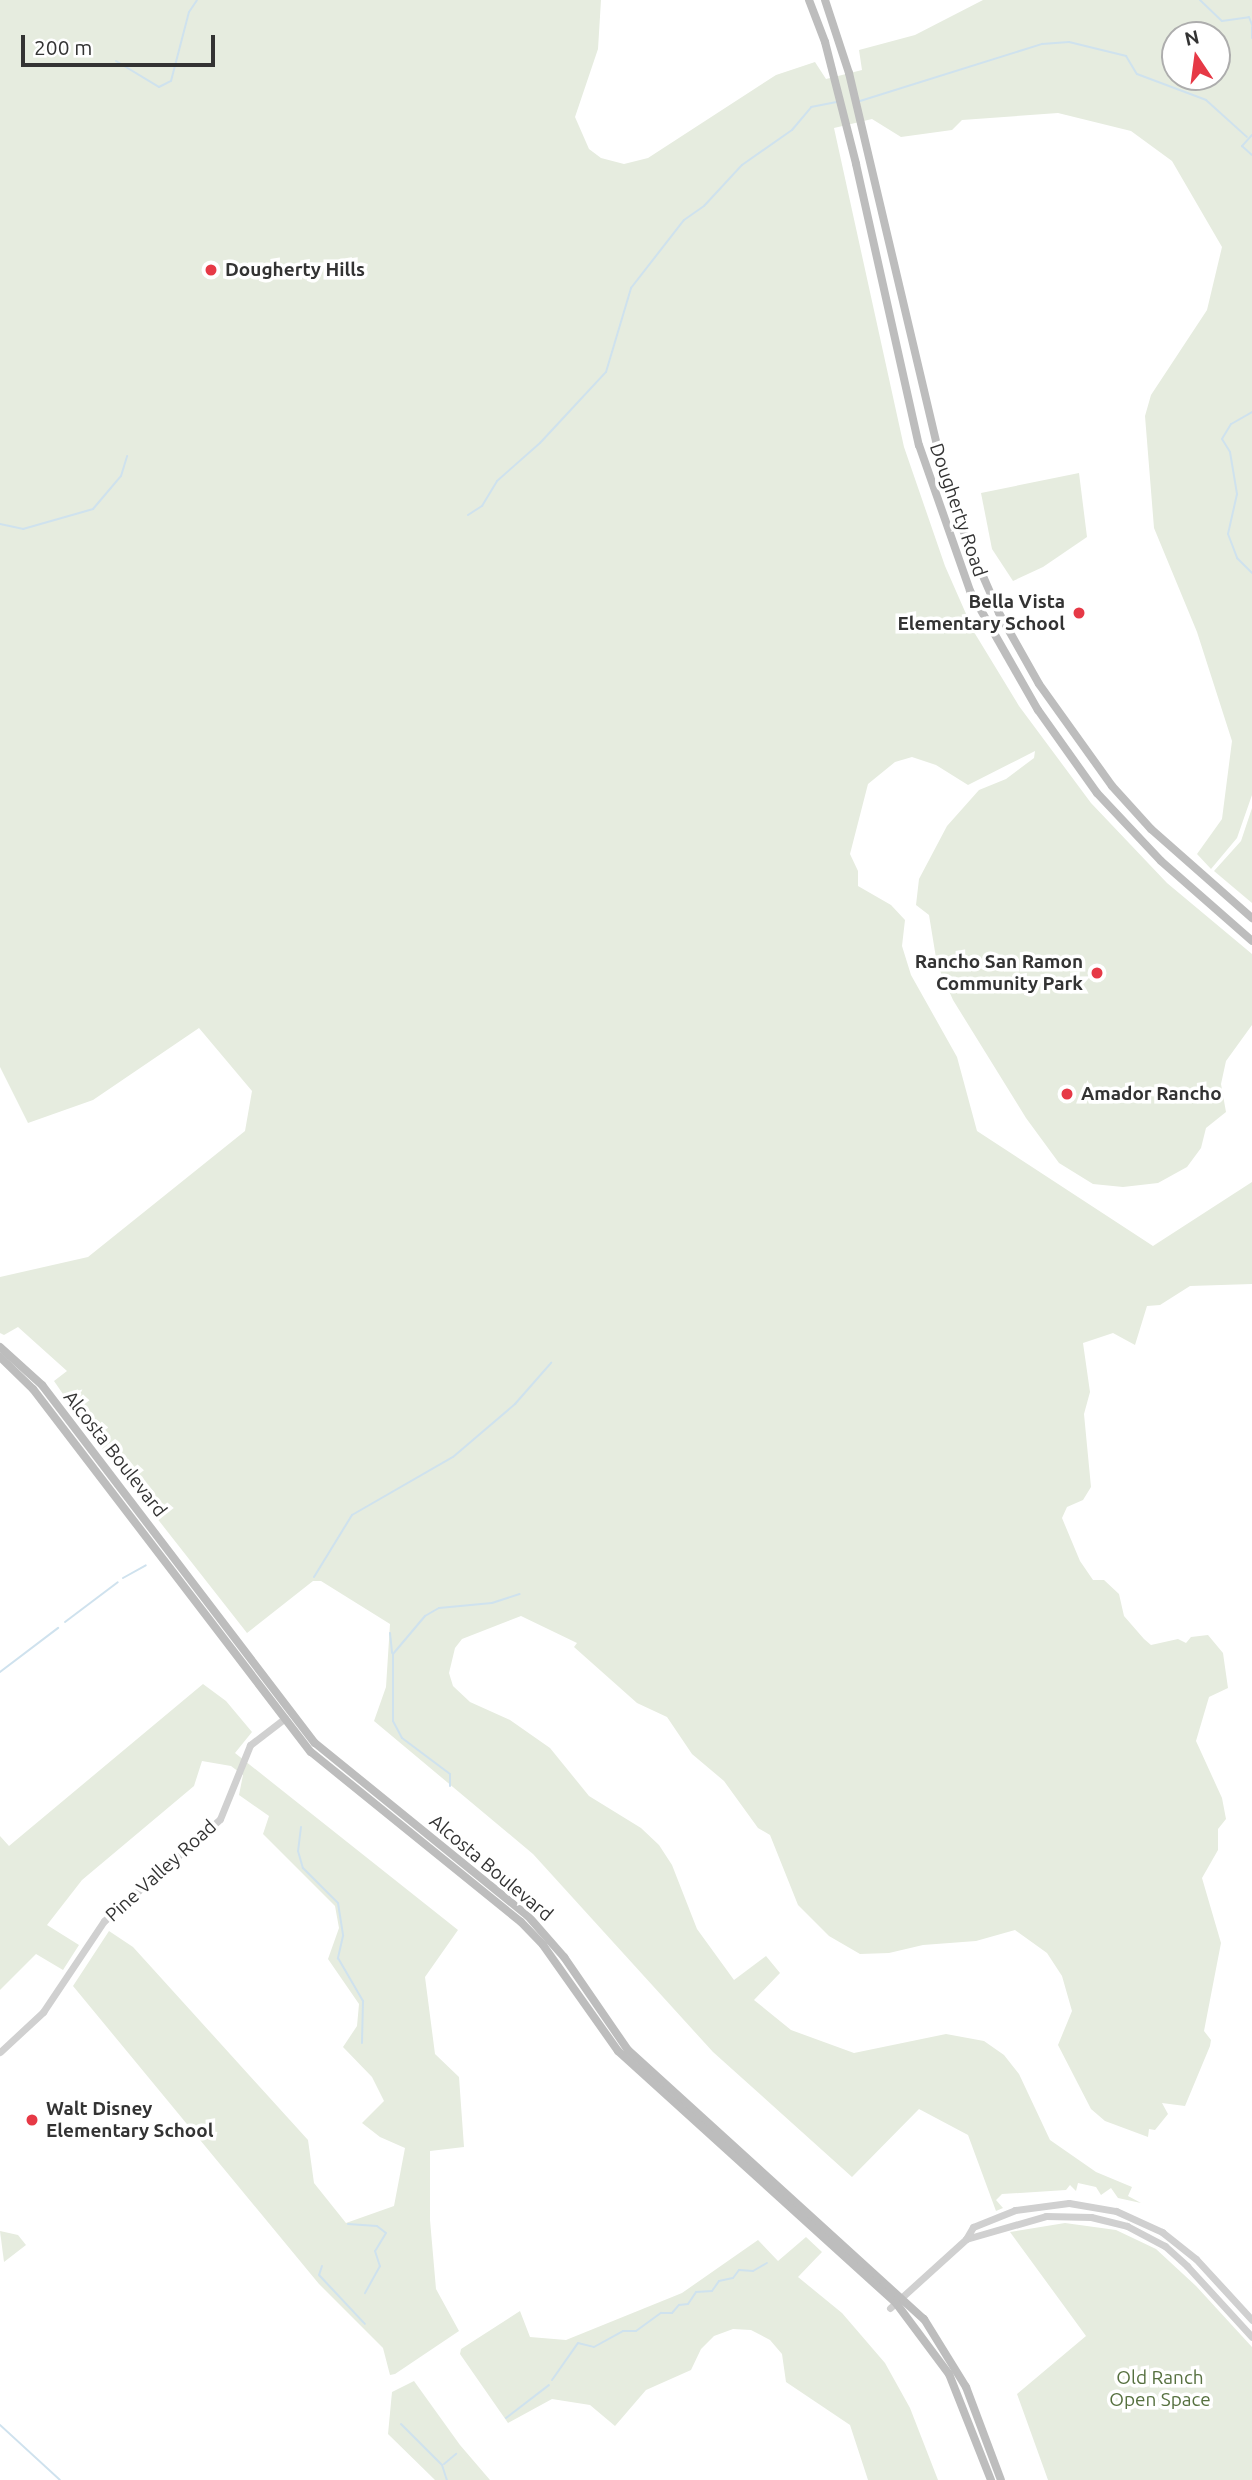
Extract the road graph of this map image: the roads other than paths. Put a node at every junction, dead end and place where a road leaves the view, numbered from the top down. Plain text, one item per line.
1 (809, 0) edge
2 (825, 0) edge
3 (1252, 918) edge
4 (1252, 941) edge
5 (0, 1347) edge
6 (0, 1357) edge
7 (285, 1718) junction
8 (0, 2052) edge
9 (966, 2239) junction
10 (896, 2303) junction
11 (1252, 2320) edge
12 (1252, 2337) edge
13 (991, 2480) edge
14 (1001, 2480) edge

1 - 4 main road, Dougherty Road
2 - 3 main road, Dougherty Road
5 - 10 main road, Alcosta Boulevard
6 - 7 main road, Alcosta Boulevard
7 - 8 street, Pine Valley Road
7 - 10 main road, Alcosta Boulevard
9 - 10 street
9 - 11 street
9 - 12 street
10 - 13 main road, Alcosta Boulevard
10 - 14 main road, Alcosta Boulevard

